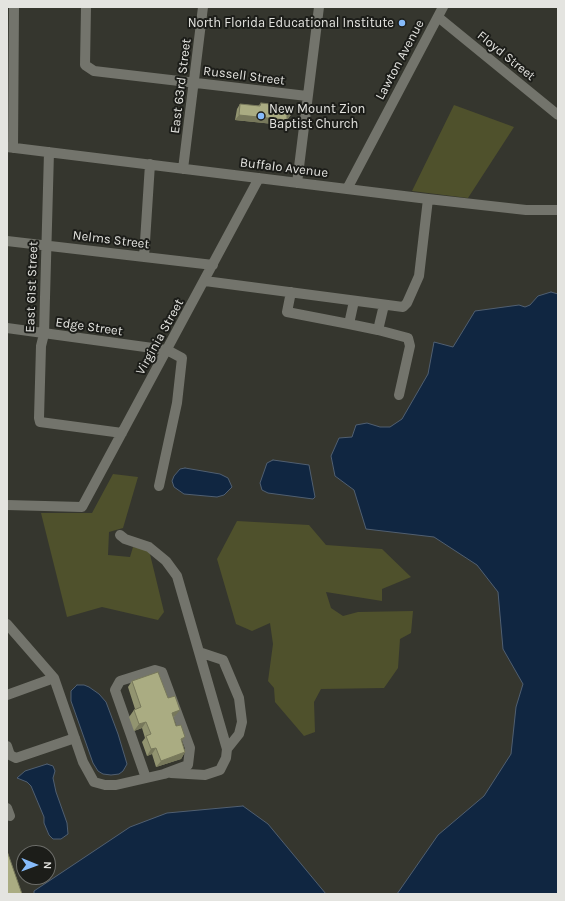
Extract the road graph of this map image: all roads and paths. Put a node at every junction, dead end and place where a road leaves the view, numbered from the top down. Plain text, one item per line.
1 (14, 7) edge
2 (86, 7) edge
3 (203, 7) edge
4 (319, 7) edge
5 (443, 7) edge
6 (438, 17) junction
7 (194, 83) junction
8 (307, 96) junction
9 (558, 115) edge
10 (10, 147) edge
11 (49, 152) junction
12 (150, 164) junction
13 (183, 168) junction
14 (259, 178) junction
15 (297, 183) junction
16 (347, 189) junction
17 (428, 199) junction
18 (558, 210) edge
19 (7, 241) edge
20 (46, 246) junction
21 (144, 257) junction
22 (213, 265) junction
23 (205, 281) junction
24 (291, 292) junction
25 (357, 301) junction
26 (384, 305) junction
27 (349, 324) junction
28 (7, 328) edge
29 (378, 330) junction
30 (44, 334) junction
31 (167, 350) junction
32 (400, 395) dead end
33 (122, 433) junction
34 (159, 486) dead end
35 (7, 505) edge
36 (120, 534) dead end
37 (7, 624) edge
38 (199, 652) junction
39 (54, 678) junction
40 (7, 695) edge
41 (75, 738) junction
42 (7, 746) edge
43 (227, 749) junction
44 (167, 773) junction
45 (146, 778) junction

1 - 10 street
2 - 7 street, Russell Street
3 - 7 street, East 63rd Street
4 - 8 street
5 - 6 street, Lawton Avenue
6 - 9 street, Floyd Street
6 - 16 street, Lawton Avenue
7 - 8 street, Russell Street
7 - 13 street, East 63rd Street
8 - 15 street
10 - 11 street, Buffalo Avenue
11 - 12 street, Buffalo Avenue
11 - 20 street, East 61st Street
12 - 13 street, Buffalo Avenue
12 - 21 street
13 - 14 street, Buffalo Avenue
14 - 15 street, Buffalo Avenue
14 - 22 street, Virginia Street
15 - 16 street, Buffalo Avenue
16 - 17 street, Buffalo Avenue
17 - 18 street, Buffalo Avenue
17 - 26 street
19 - 20 street, Nelms Street
20 - 21 street, Nelms Street
20 - 30 street, East 61st Street
21 - 22 street, Nelms Street
22 - 23 street, Virginia Street
23 - 24 street
23 - 31 street, Virginia Street
24 - 25 street
24 - 27 street
25 - 26 street
25 - 27 street
26 - 29 street
27 - 29 street
28 - 30 street, Edge Street
29 - 32 street
30 - 31 street, Edge Street
30 - 33 street, East 61st Street
31 - 33 street, Virginia Street
31 - 34 street
33 - 35 street, Virginia Street
36 - 38 street
37 - 39 street
38 - 43 street
38 - 43 street
39 - 40 street
39 - 41 street
41 - 42 street
41 - 45 street
43 - 44 street
44 - 45 street
44 - 45 street

